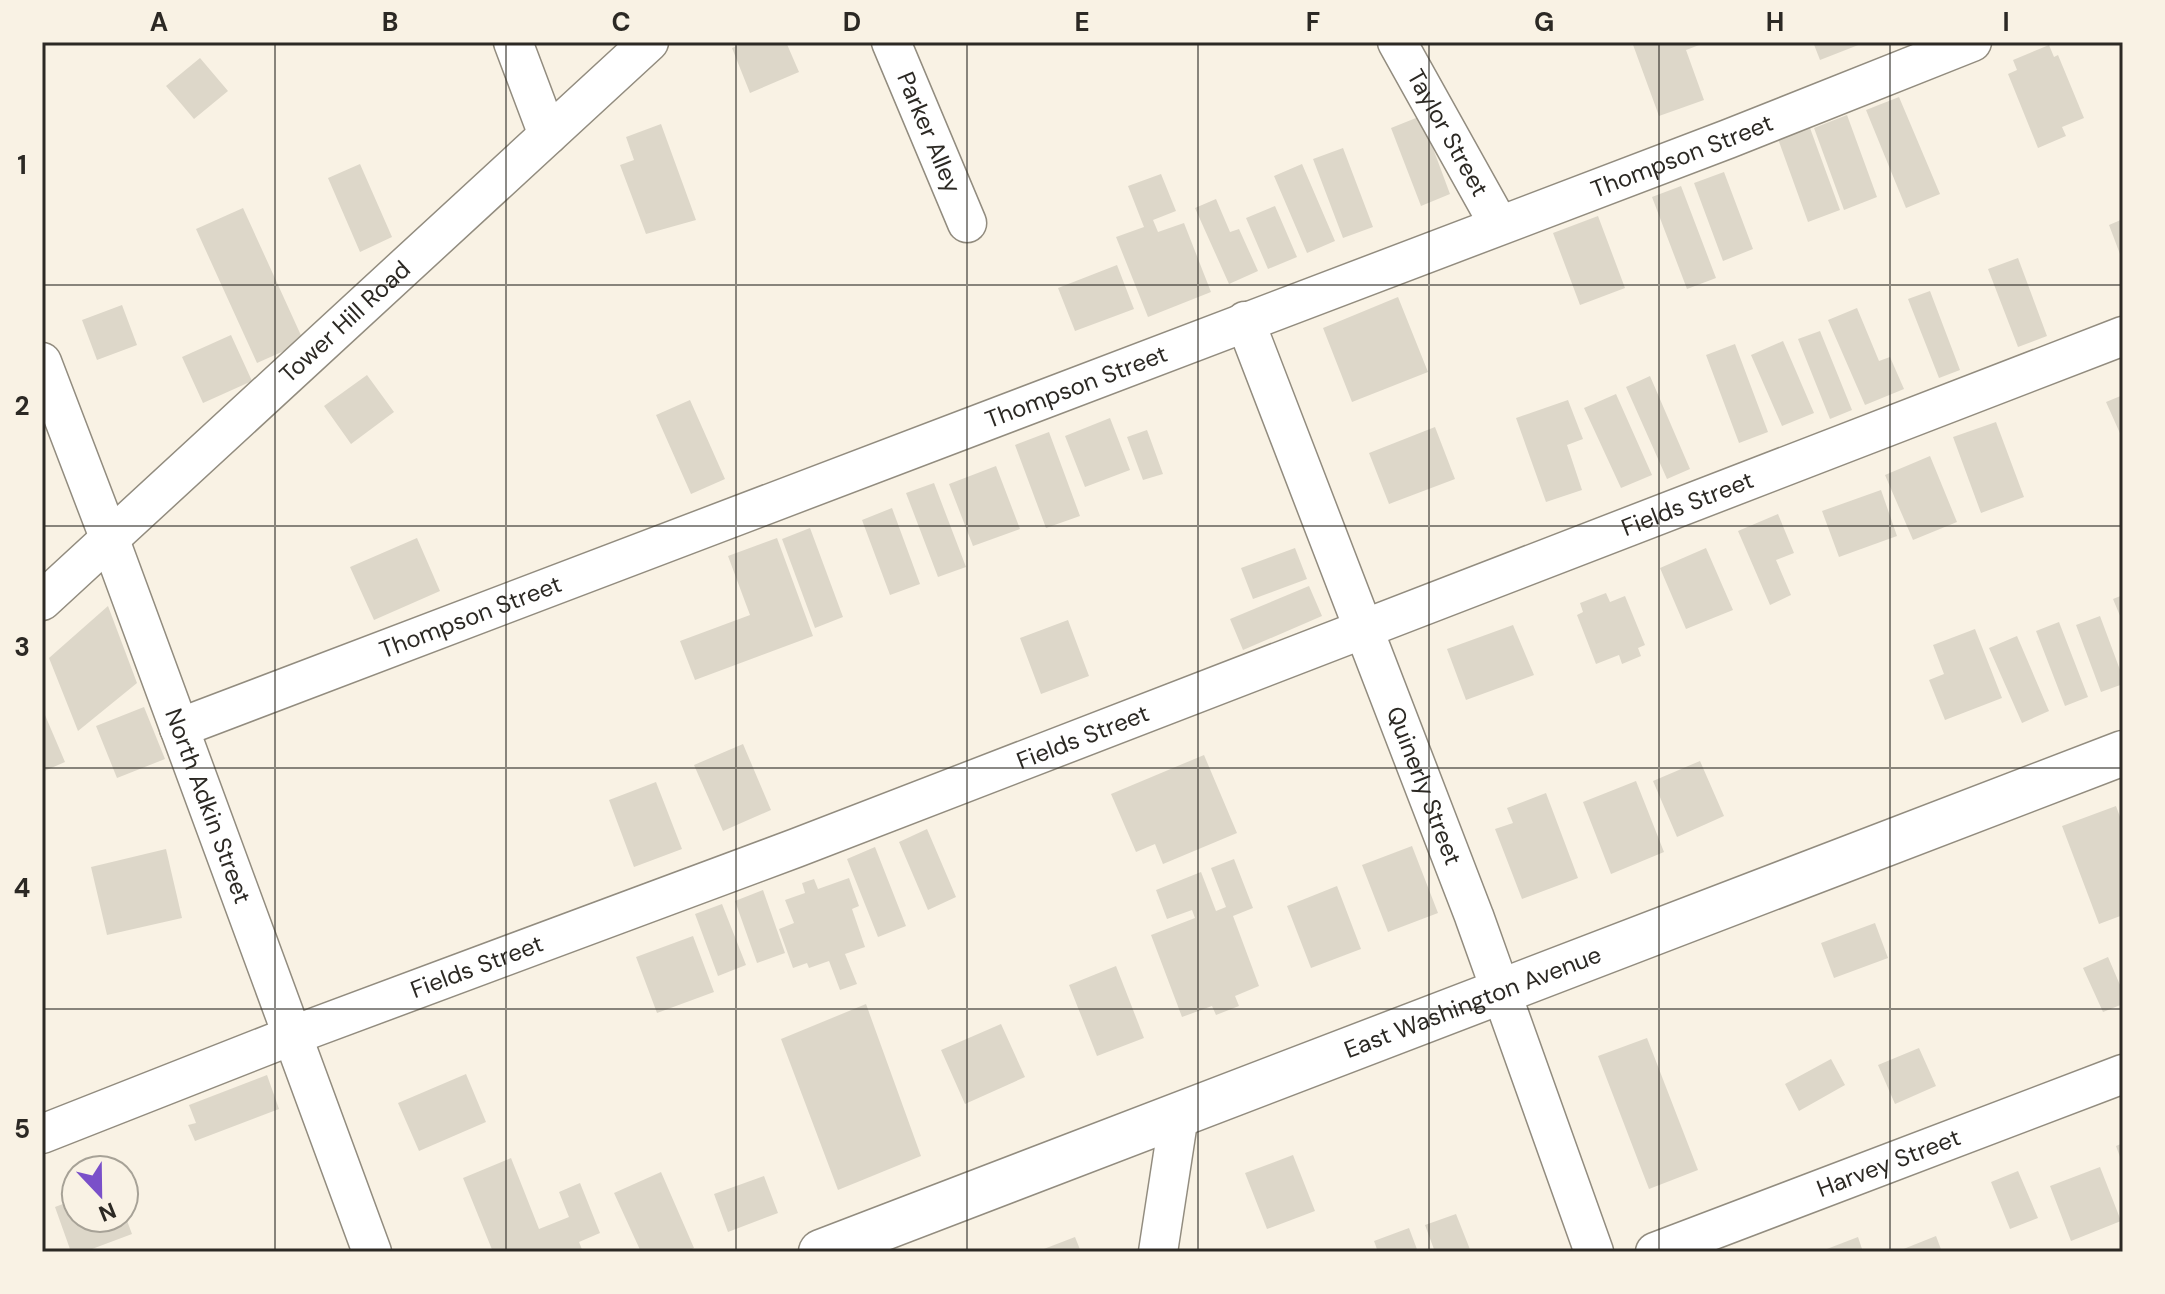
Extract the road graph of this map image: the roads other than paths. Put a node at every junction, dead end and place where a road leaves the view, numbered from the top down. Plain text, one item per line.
1 (513, 42) edge
2 (649, 42) edge
3 (891, 42) edge
4 (1397, 42) edge
5 (1972, 42) edge
6 (548, 135) junction
7 (967, 223) dead end
8 (1499, 225) junction
9 (1245, 321) junction
10 (2123, 336) edge
11 (42, 362) edge
12 (110, 540) junction
13 (42, 601) edge
14 (1362, 629) junction
15 (179, 728) junction
16 (2123, 753) edge
17 (1502, 991) junction
18 (291, 1036) junction
19 (2123, 1074) edge
20 (1179, 1115) junction
21 (42, 1134) edge
22 (831, 1250) edge
23 (372, 1252) edge
24 (1158, 1252) edge
25 (1594, 1252) edge
26 (1655, 1252) edge

1 - 6 street
2 - 6 street, Tower Hill Road
3 - 7 street, Parker Alley
4 - 8 street, Taylor Street
5 - 8 street, Thompson Street
6 - 12 street, Tower Hill Road
8 - 9 street, Thompson Street
9 - 14 street, Quinerly Street
9 - 15 street, Thompson Street
10 - 14 street, Fields Street
11 - 12 street, North Adkin Street
12 - 13 street, Tower Hill Road
12 - 15 street, North Adkin Street
14 - 17 street, Quinerly Street
14 - 18 street, Fields Street
15 - 18 street, North Adkin Street
16 - 17 street, East Washington Avenue
17 - 20 street, East Washington Avenue
17 - 25 street, Quinerly Street
18 - 21 street, Fields Street
18 - 23 street, North Adkin Street
19 - 26 street, Harvey Street
20 - 22 street, East Washington Avenue
20 - 24 street

